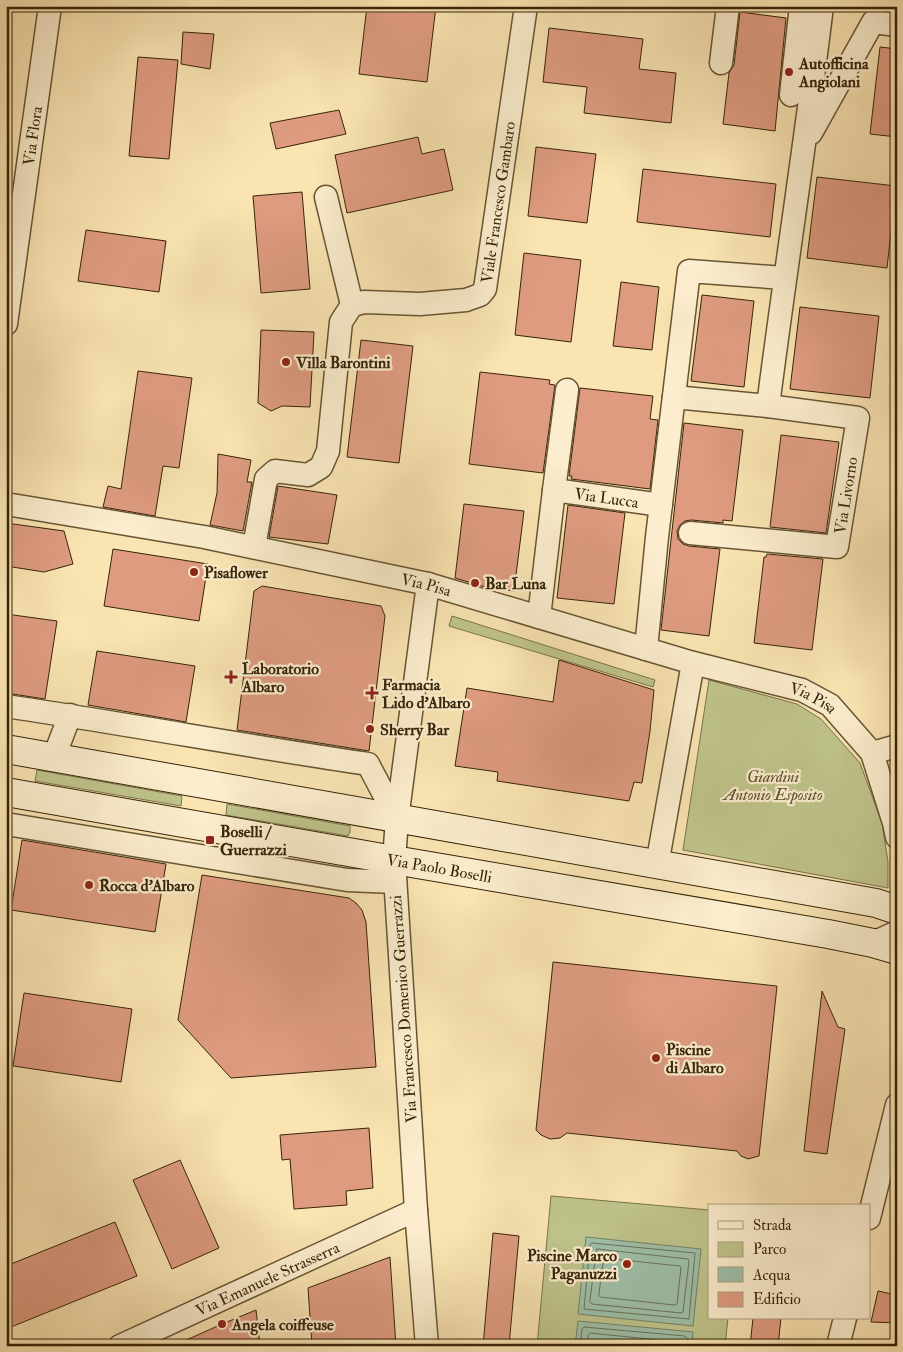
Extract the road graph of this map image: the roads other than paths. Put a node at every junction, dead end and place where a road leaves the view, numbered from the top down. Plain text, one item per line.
1 (50, 6) edge
2 (526, 6) edge
3 (728, 6) edge
4 (813, 7) edge
5 (897, 25) edge
6 (721, 63) dead end
7 (791, 95) dead end
8 (805, 143) junction
9 (326, 197) dead end
10 (784, 278) junction
11 (352, 305) junction
12 (6, 324) edge
13 (567, 390) dead end
14 (674, 397) junction
15 (768, 406) junction
16 (554, 490) junction
17 (6, 504) edge
18 (661, 505) junction
19 (690, 533) dead end
20 (254, 547) junction
21 (428, 584) junction
22 (539, 616) junction
23 (646, 649) junction
24 (693, 663) junction
25 (6, 706) edge
26 (70, 715) junction
27 (897, 746) edge
28 (6, 749) edge
29 (872, 753) junction
30 (54, 757) junction
31 (6, 792) edge
32 (397, 819) junction
33 (6, 824) edge
34 (897, 838) edge
35 (657, 865) junction
36 (395, 871) junction
37 (897, 910) edge
38 (889, 942) edge
39 (897, 1105) edge
40 (416, 1210) junction
41 (870, 1214) edge
42 (844, 1320) edge
43 (120, 1346) edge
44 (427, 1346) edge
45 (838, 1346) edge

1 - 12 street, Via Flora
2 - 11 street, Viale Francesco Gambaro
3 - 6 street
4 - 7 street
4 - 8 street
5 - 8 street
8 - 10 street
9 - 11 street
10 - 14 street
10 - 15 street
11 - 20 street
13 - 16 street, Via Lucca
14 - 15 street, Via Livorno
14 - 18 street
15 - 19 street, Via Livorno
16 - 18 street, Via Lucca
16 - 22 street, Via Lucca
17 - 20 street, Via Pisa
18 - 23 street
20 - 21 street, Via Pisa
21 - 22 street, Via Pisa
21 - 32 street, Via Francesco Domenico Guerrazzi
22 - 23 street, Via Pisa
23 - 24 street, Via Pisa
24 - 29 street, Via Pisa
24 - 35 street
25 - 26 street
26 - 30 street
26 - 32 street
27 - 29 street
28 - 30 main road
29 - 34 street, Via Pisa
30 - 32 main road
31 - 36 main road, Via Paolo Boselli
32 - 35 main road
32 - 36 street, Via Francesco Domenico Guerrazzi
33 - 36 street, Via Paolo Boselli
35 - 37 main road
36 - 38 main road, Via Paolo Boselli
36 - 40 street, Via Francesco Domenico Guerrazzi
39 - 41 street
40 - 43 street, Via Emanuele Strasserra
40 - 44 street, Via Francesco Domenico Guerrazzi
42 - 45 street

